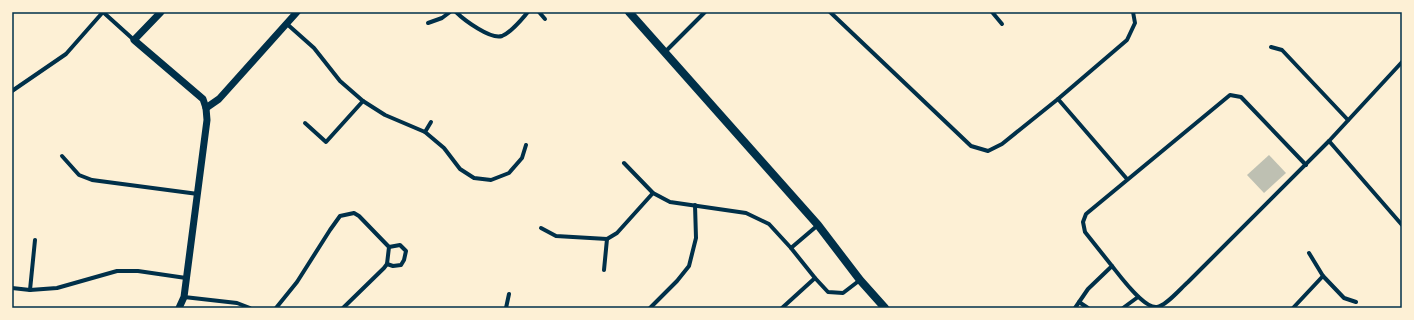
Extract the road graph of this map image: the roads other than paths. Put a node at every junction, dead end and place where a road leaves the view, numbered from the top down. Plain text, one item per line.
1 (103, 12) edge
2 (161, 12) edge
3 (297, 12) edge
4 (450, 12) edge
5 (456, 12) edge
6 (528, 12) edge
7 (539, 12) edge
8 (629, 12) edge
9 (705, 12) edge
10 (830, 12) edge
11 (992, 12) edge
12 (1133, 12) edge
13 (545, 19) dead end
14 (428, 23) dead end
15 (287, 24) junction
16 (1002, 24) dead end
17 (134, 40) junction
18 (1271, 47) dead end
19 (665, 53) junction
20 (1402, 62) edge
21 (12, 91) edge
22 (1058, 99) junction
23 (363, 101) junction
24 (206, 108) junction
25 (1348, 120) junction
26 (431, 122) dead end
27 (305, 123) dead end
28 (425, 132) junction
29 (1329, 141) junction
30 (526, 145) dead end
31 (62, 156) dead end
32 (624, 163) dead end
33 (1306, 165) junction
34 (1127, 179) junction
35 (653, 193) junction
36 (198, 194) junction
37 (695, 205) junction
38 (818, 225) junction
39 (1402, 225) edge
40 (541, 228) dead end
41 (607, 239) junction
42 (35, 240) dead end
43 (389, 247) junction
44 (791, 248) junction
45 (1309, 253) dead end
46 (387, 264) junction
47 (1112, 266) junction
48 (604, 270) dead end
49 (1323, 276) junction
50 (186, 278) junction
51 (815, 278) junction
52 (860, 280) junction
53 (12, 288) edge
54 (30, 290) junction
55 (509, 294) dead end
56 (184, 297) junction
57 (1138, 297) junction
58 (1079, 302) junction
59 (1356, 302) dead end
60 (179, 308) edge
61 (250, 308) edge
62 (276, 308) edge
63 (342, 308) edge
64 (506, 308) edge
65 (650, 308) edge
66 (782, 308) edge
67 (885, 308) edge
68 (1075, 308) edge
69 (1088, 308) edge
70 (1123, 308) edge
71 (1293, 308) edge

1 - 17 street
1 - 21 street
2 - 17 street
3 - 15 street
4 - 14 street
5 - 6 street
7 - 13 street
8 - 19 main road
9 - 19 street
10 - 22 street
11 - 16 street
12 - 22 street
15 - 23 street
15 - 24 street
17 - 24 street
18 - 25 street
19 - 38 main road
20 - 25 street
22 - 34 street
23 - 27 street
23 - 28 street
24 - 36 street
25 - 29 street
26 - 28 street
28 - 30 street
29 - 33 street
29 - 39 street
31 - 36 street
32 - 35 street
33 - 34 street
33 - 57 street
34 - 47 street
35 - 37 street
35 - 41 street
36 - 50 street
37 - 44 street
37 - 65 street
38 - 44 street
38 - 52 main road
40 - 41 street
41 - 48 street
42 - 54 street
43 - 46 street
43 - 46 street
43 - 62 street
44 - 51 street
45 - 49 street
46 - 63 street
47 - 57 street
47 - 58 street
49 - 59 street
49 - 71 street
50 - 54 street
50 - 56 street
51 - 52 street
51 - 66 street
52 - 67 main road
53 - 54 street
55 - 64 street
56 - 60 street
56 - 61 street
57 - 70 street
58 - 68 street
58 - 69 street

